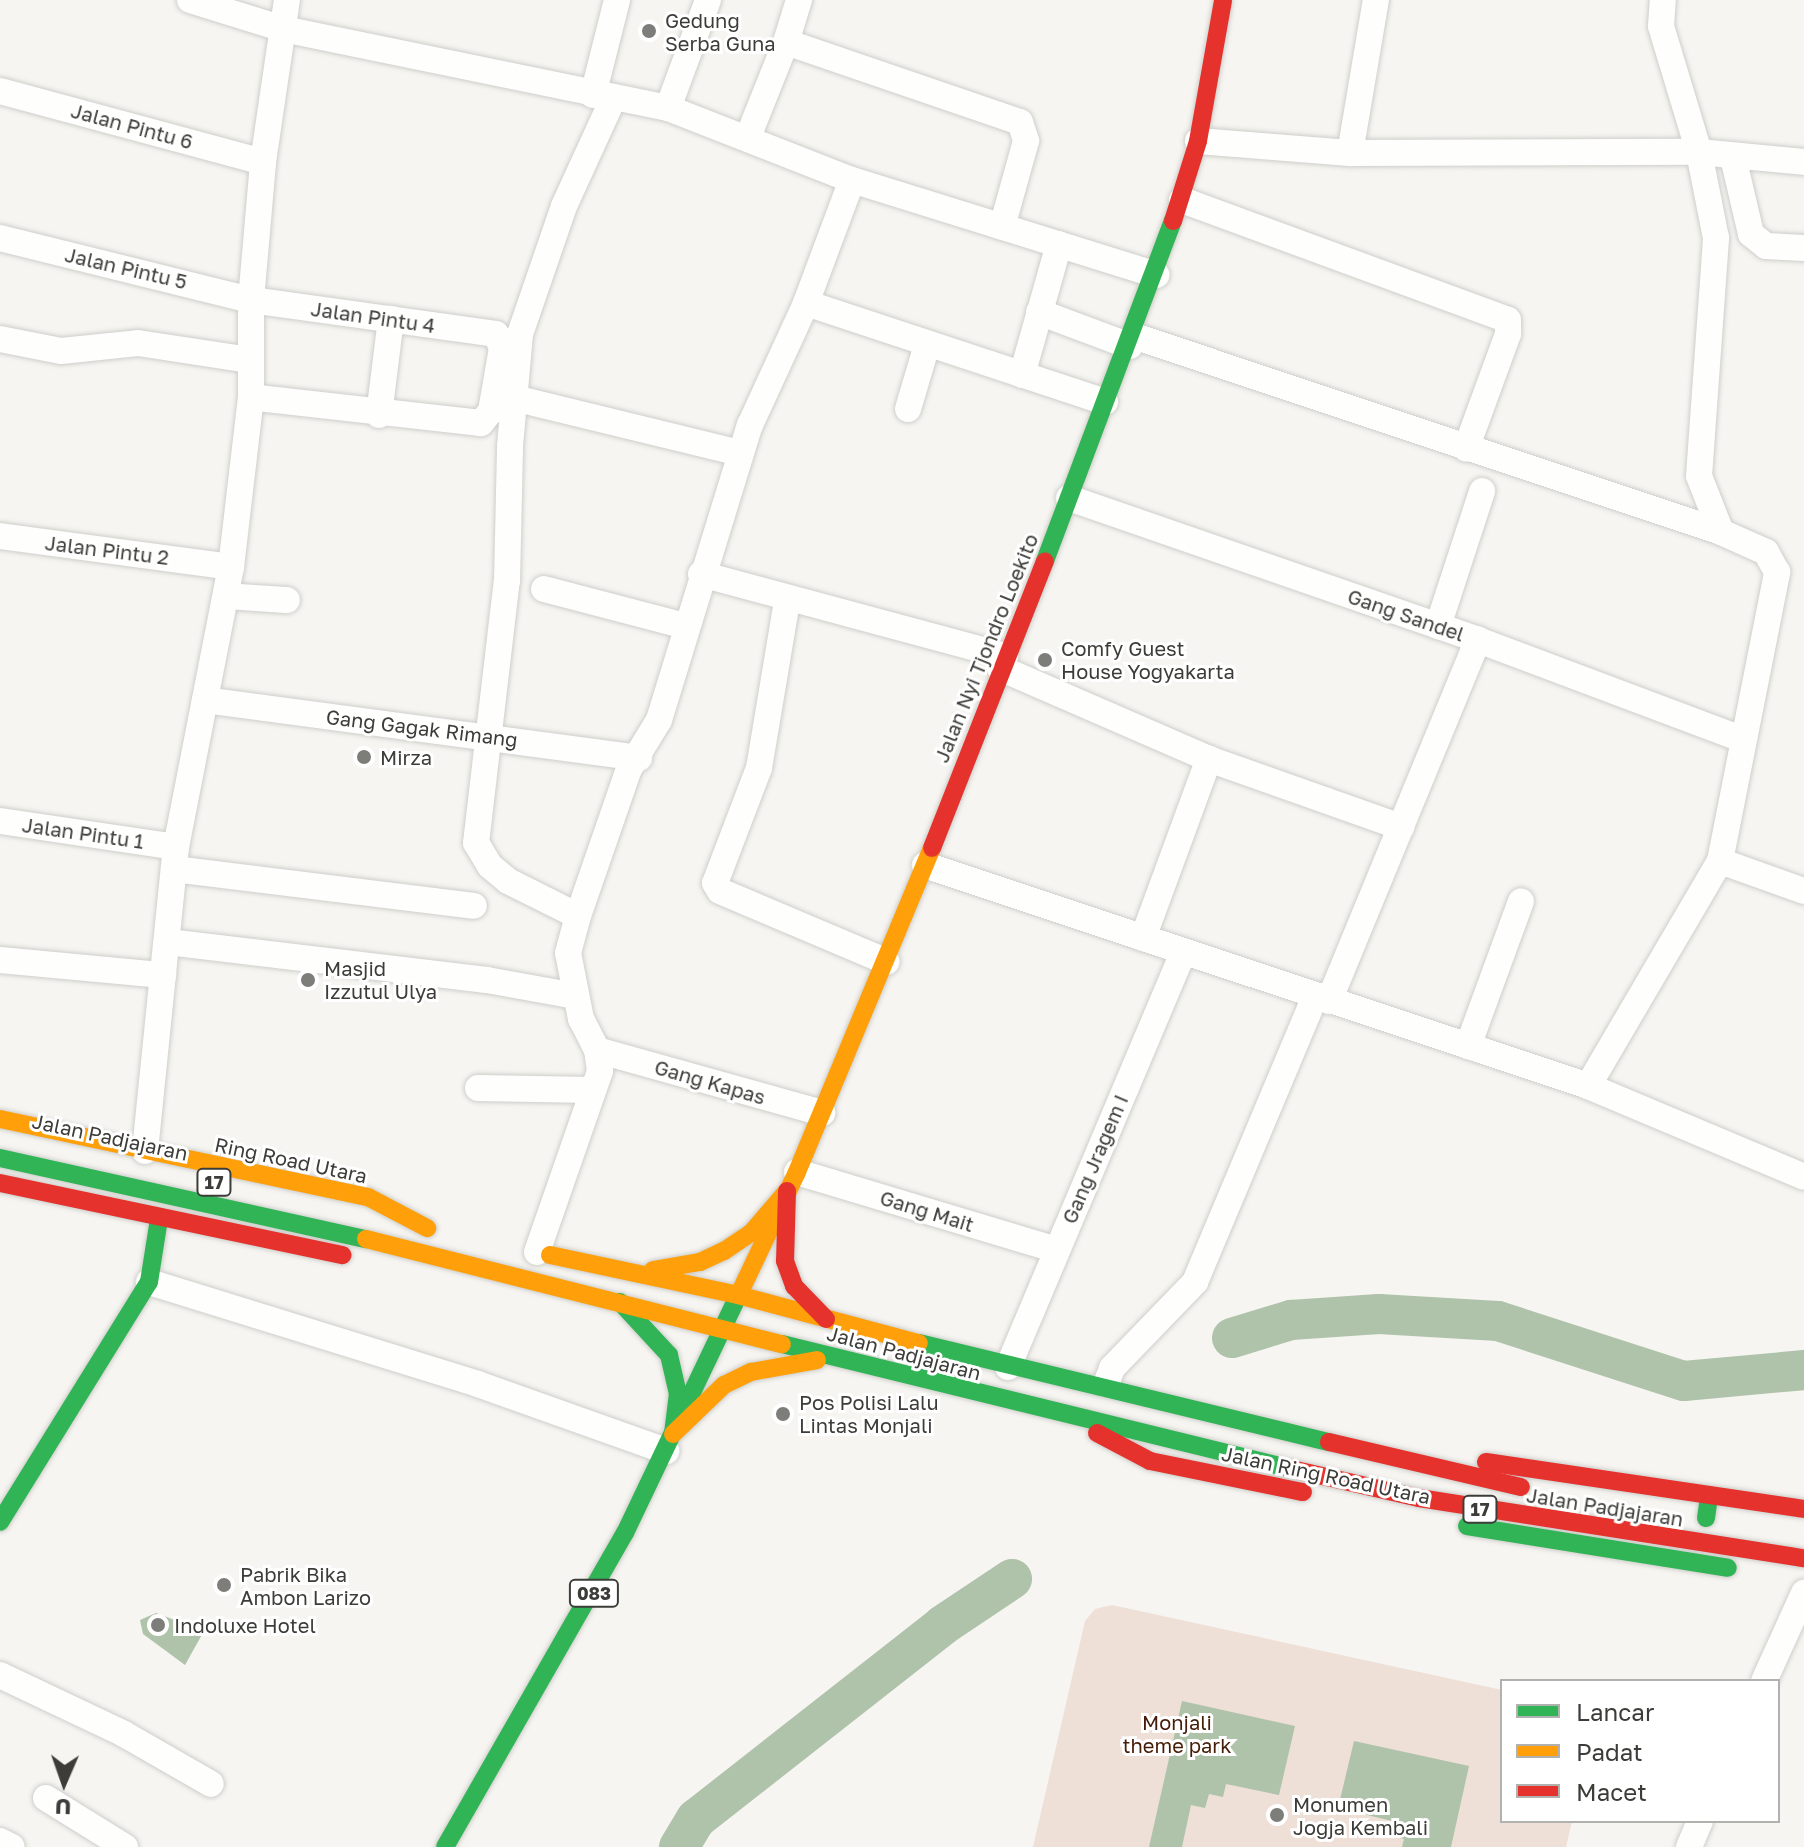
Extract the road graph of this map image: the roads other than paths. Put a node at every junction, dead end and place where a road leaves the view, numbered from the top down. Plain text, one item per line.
1 (190, 0) edge
2 (287, 0) edge
3 (617, 0) edge
4 (708, 0) edge
5 (799, 0) edge
6 (1223, 0) edge
7 (1376, 0) edge
8 (1663, 0) edge
9 (283, 29) junction
10 (786, 42) junction
11 (0, 91) edge
12 (603, 97) junction
13 (668, 108) junction
14 (748, 137) junction
15 (1198, 141) junction
16 (1699, 152) junction
17 (1350, 153) junction
18 (1733, 157) junction
19 (263, 162) junction
20 (1804, 162) edge
21 (852, 180) junction
22 (1182, 200) junction
23 (1002, 227) junction
24 (0, 238) edge
25 (1059, 244) junction
26 (1804, 248) edge
27 (1157, 275) junction
28 (251, 300) junction
29 (806, 303) junction
30 (280, 304) joint
31 (1039, 312) junction
32 (391, 319) junction
33 (0, 339) edge
34 (1132, 341) junction
35 (927, 345) junction
36 (249, 360) junction
37 (1022, 375) junction
38 (251, 397) junction
39 (514, 398) junction
40 (1105, 402) junction
41 (908, 409) dead end
42 (379, 415) junction
43 (1466, 449) junction
44 (740, 453) junction
45 (1482, 491) dead end
46 (1069, 498) junction
47 (1721, 532) junction
48 (0, 536) edge
49 (222, 565) junction
50 (701, 574) junction
51 (544, 589) dead end
52 (226, 596) junction
53 (287, 600) dead end
54 (787, 601) junction
55 (685, 626) junction
56 (1438, 626) junction
57 (1478, 640) junction
58 (1002, 662) junction
59 (205, 700) junction
60 (492, 736) junction
61 (1741, 739) junction
62 (639, 758) junction
63 (1209, 759) junction
64 (0, 821) edge
65 (1401, 827) junction
66 (172, 854) junction
67 (1720, 861) junction
68 (925, 865) junction
69 (1804, 891) edge
70 (1521, 901) dead end
71 (474, 906) dead end
72 (578, 916) junction
73 (1143, 938) junction
74 (168, 942) junction
75 (1183, 952) junction
76 (0, 960) edge
77 (887, 962) junction
78 (163, 975) junction
79 (576, 996) junction
80 (1322, 999) junction
81 (1468, 1046) junction
82 (597, 1050) junction
83 (1588, 1086) junction
84 (478, 1088) dead end
85 (593, 1090) junction
86 (822, 1113) junction
87 (0, 1119) edge
88 (0, 1136) edge
89 (145, 1151) junction
90 (0, 1158) edge
91 (1804, 1177) edge
92 (792, 1181) junction
93 (0, 1183) edge
94 (159, 1219) junction
95 (434, 1230) junction
96 (530, 1250) joint
97 (1057, 1250) junction
98 (421, 1251) junction
99 (629, 1272) junction
100 (149, 1282) junction
101 (738, 1295) junction
102 (619, 1302) junction
103 (826, 1319) junction
104 (722, 1328) junction
105 (840, 1358) junction
106 (1008, 1367) junction
107 (1102, 1386) junction
108 (1089, 1422) junction
109 (669, 1442) junction
110 (1566, 1495) dead end
111 (1709, 1496) junction
112 (1804, 1509) edge
113 (1705, 1517) dead end
114 (0, 1522) edge
115 (1804, 1558) edge
116 (1742, 1570) dead end
117 (1799, 1583) edge
118 (0, 1675) edge
119 (1765, 1679) edge
120 (211, 1784) dead end
121 (46, 1798) dead end
122 (1699, 1823) edge
123 (0, 1841) edge
124 (12, 1847) edge
125 (125, 1847) edge
126 (445, 1847) edge
127 (1689, 1847) edge

1 - 9 street
2 - 9 street
3 - 12 street
4 - 13 street
5 - 10 street
6 - 15 main road, Jalan Nyi Tjondro Loekito
7 - 17 street
8 - 16 street
9 - 12 street
9 - 19 street
10 - 14 street
10 - 23 street
11 - 19 street, Jalan Pintu 6
12 - 13 street
12 - 39 street
13 - 14 street
14 - 21 street
15 - 17 street
15 - 22 main road, Jalan Nyi Tjondro Loekito
16 - 17 street
16 - 18 street
16 - 47 street
18 - 20 street
18 - 26 street
19 - 28 street
21 - 23 street
21 - 29 street
22 - 27 main road, Jalan Nyi Tjondro Loekito
22 - 43 street
23 - 25 street
24 - 28 street, Jalan Pintu 5
25 - 27 street
25 - 31 street
27 - 34 main road, Jalan Nyi Tjondro Loekito
28 - 30 street, Jalan Pintu 5
28 - 36 street
29 - 35 street
29 - 44 street
30 - 32 street, Jalan Pintu 4
31 - 34 street
31 - 37 street
32 - 42 street
32 - 42 street, Jalan Pintu 4
33 - 36 street
34 - 40 main road, Jalan Nyi Tjondro Loekito
34 - 43 street
35 - 37 street
35 - 41 street
36 - 38 street
37 - 40 street
38 - 42 street
38 - 49 street
39 - 44 street
39 - 60 street
40 - 46 main road, Jalan Nyi Tjondro Loekito
43 - 47 street
44 - 50 street
45 - 56 street
46 - 56 street, Gang Sandel
46 - 58 main road, Jalan Nyi Tjondro Loekito
47 - 61 street
48 - 49 street, Jalan Pintu 2
49 - 52 street
50 - 54 street
50 - 55 street
51 - 55 street
52 - 53 street
52 - 59 street
54 - 58 street
54 - 77 street
55 - 62 street
56 - 57 street, Gang Sandel
57 - 61 street, Gang Sandel
57 - 65 street
58 - 63 street
58 - 68 main road, Jalan Nyi Tjondro Loekito
59 - 60 street, Gang Gagak Rimang
59 - 66 street
60 - 62 street, Gang Gagak Rimang
60 - 72 street
61 - 67 street
62 - 72 street
63 - 65 street
63 - 73 street
64 - 66 street, Jalan Pintu 1
65 - 80 street
66 - 71 street, Jalan Pintu 1
66 - 74 street
67 - 69 street
67 - 83 street
68 - 73 street
68 - 77 main road, Jalan Nyi Tjondro Loekito
70 - 81 street
72 - 79 street
73 - 75 street
74 - 78 street
74 - 79 street
75 - 80 street
75 - 97 street, Gang Jragem I
76 - 78 street
77 - 86 main road, Jalan Nyi Tjondro Loekito
78 - 89 street
79 - 82 street
80 - 81 street
80 - 107 street
81 - 83 street
82 - 85 street
82 - 86 street, Gang Kapas
83 - 91 street
84 - 85 street
85 - 96 street
86 - 92 main road, Jalan Nyi Tjondro Loekito
87 - 89 main road, Ring Road Utara
88 - 95 main road, Jalan Padjajaran / 17
89 - 95 main road, Ring Road Utara
90 - 98 main road, Jalan Padjajaran / 17
92 - 97 street, Gang Mait
92 - 99 main road
92 - 101 main road, Jalan Nyi Tjondro Loekito
92 - 103 main road
93 - 94 main road
94 - 98 main road
94 - 100 main road
95 - 98 main road
96 - 99 main road, Jalan Padjajaran / 17
97 - 106 street, Gang Jragem I
98 - 102 main road, Jalan Padjajaran / 17
99 - 101 main road, Jalan Padjajaran / 17
100 - 109 street
100 - 114 main road
101 - 103 main road, Jalan Padjajaran / 17
101 - 104 main road, Jalan Nyi Tjondro Loekito
102 - 104 main road, Jalan Padjajaran / 17
102 - 109 main road
103 - 106 main road, Jalan Padjajaran / 17
104 - 105 main road, Jalan Padjajaran / 17
104 - 109 main road, 083
105 - 108 main road, Jalan Padjajaran / 17
105 - 109 main road
106 - 107 main road, Jalan Padjajaran / 17
107 - 108 main road
107 - 110 main road, Jalan Padjajaran / 17
107 - 111 main road
108 - 115 main road, Jalan Padjajaran / 17
108 - 116 main road, Jalan Ring Road Utara
109 - 126 main road, 083
111 - 112 main road
111 - 113 main road
117 - 119 street
118 - 120 street
121 - 125 street
122 - 127 street
123 - 124 street

